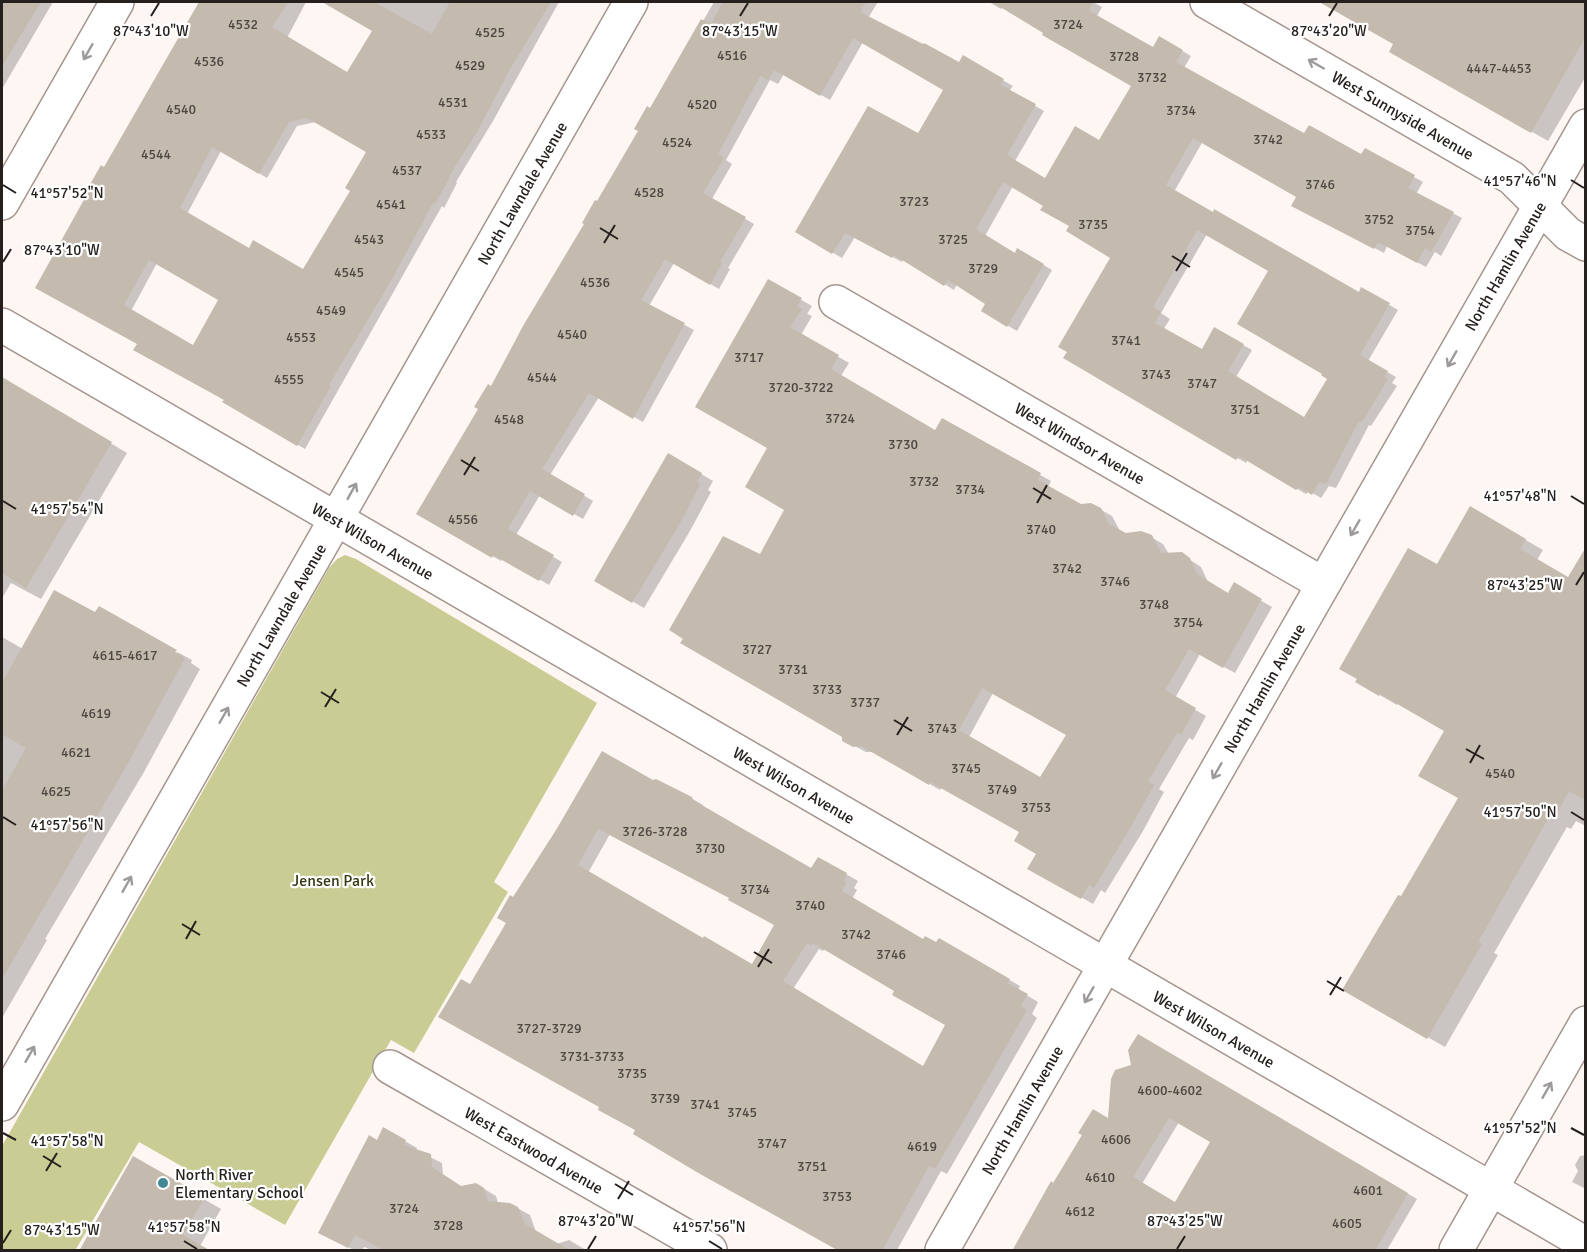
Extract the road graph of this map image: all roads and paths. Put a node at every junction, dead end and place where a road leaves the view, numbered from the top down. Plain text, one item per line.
1 (117, 2) edge
2 (631, 2) edge
3 (1207, 2) edge
4 (1586, 126) edge
5 (2, 203) edge
6 (1540, 206) junction
7 (1586, 244) edge
8 (836, 302) dead end
9 (2, 325) edge
10 (336, 519) junction
11 (1323, 584) junction
12 (1105, 966) junction
13 (1586, 1023) edge
14 (390, 1067) dead end
15 (2, 1104) edge
16 (1491, 1189) junction
17 (1586, 1244) edge
18 (710, 1251) edge
19 (942, 1251) edge
20 (1456, 1251) edge

1 -> 5 street
10 -> 2 street, North Lawndale Avenue
6 -> 3 street, West Sunnyside Avenue
4 - 6 street, North Hamlin Avenue
6 - 7 street, West Sunnyside Avenue
6 -> 11 street, North Hamlin Avenue
8 - 11 street, West Windsor Avenue
9 - 10 street, West Wilson Avenue
10 - 12 street, West Wilson Avenue
15 -> 10 street, North Lawndale Avenue
11 -> 12 street, North Hamlin Avenue
12 - 16 street, West Wilson Avenue
12 -> 19 street, North Hamlin Avenue
16 -> 13 street
14 - 18 street, West Eastwood Avenue
16 - 17 street, West Wilson Avenue
16 - 20 street

